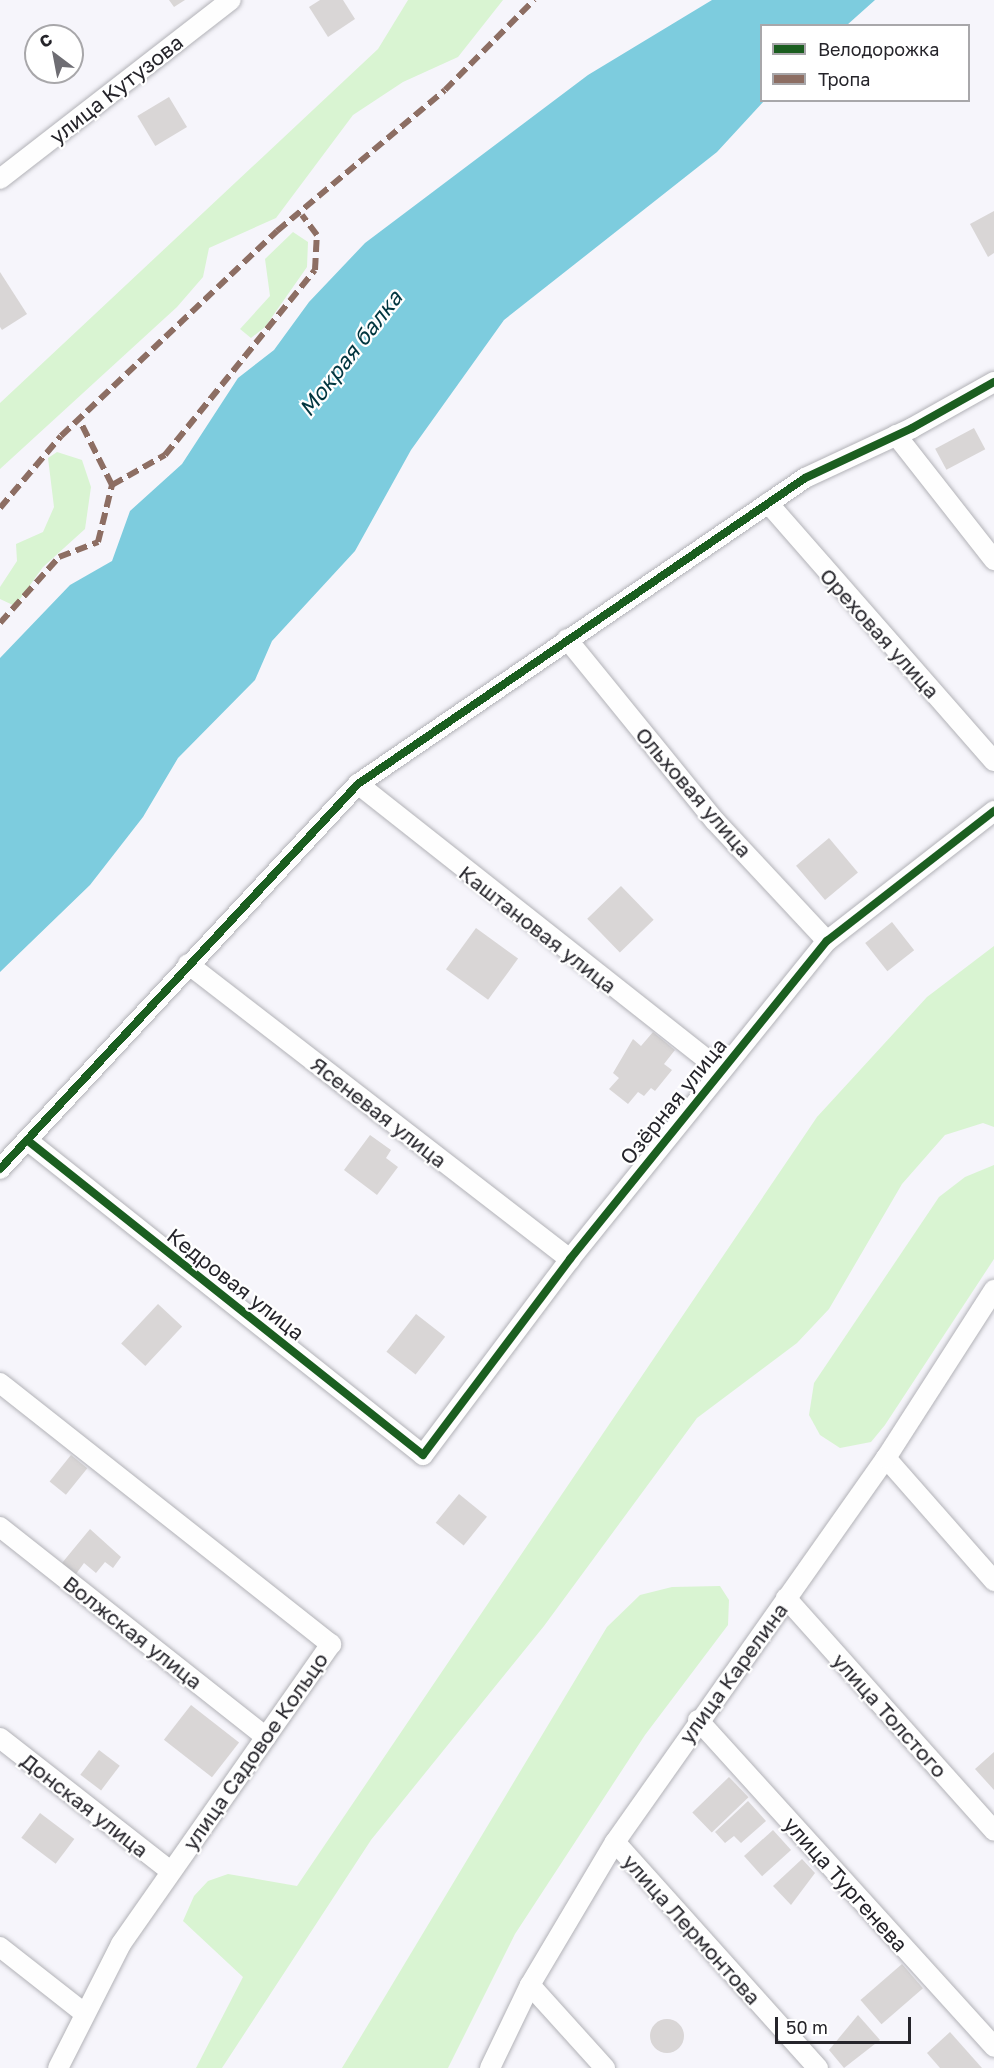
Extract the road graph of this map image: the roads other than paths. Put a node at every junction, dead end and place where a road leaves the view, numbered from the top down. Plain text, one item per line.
1 (231, 0) edge
2 (0, 178) edge
3 (994, 382) edge
4 (896, 435) junction
5 (768, 503) junction
6 (994, 560) edge
7 (567, 639) junction
8 (994, 761) edge
9 (358, 783) junction
10 (994, 811) edge
11 (827, 941) junction
12 (188, 964) junction
13 (721, 1071) junction
14 (27, 1140) junction
15 (0, 1169) edge
16 (570, 1259) junction
17 (994, 1290) edge
18 (1, 1384) edge
19 (423, 1455) joint
20 (886, 1458) junction
21 (0, 1527) edge
22 (994, 1581) edge
23 (786, 1598) junction
24 (698, 1720) junction
25 (266, 1737) junction
26 (0, 1738) edge
27 (994, 1831) edge
28 (615, 1842) junction
29 (170, 1871) junction
30 (0, 1947) edge
31 (530, 1985) junction
32 (83, 2012) junction
33 (994, 2047) edge
34 (58, 2068) edge
35 (490, 2068) edge
36 (605, 2068) edge
37 (818, 2068) edge

1 - 2 street, улица Кутузова
3 - 4 street
4 - 5 street
4 - 6 street
5 - 7 street
5 - 8 street, Ореховая улица
7 - 9 street
7 - 11 street, Ольховая улица
9 - 12 street
9 - 13 street, Каштановая улица
10 - 11 street, Озёрная улица
11 - 13 street, Озёрная улица
12 - 14 street
12 - 16 street, Ясеневая улица
13 - 16 street, Озёрная улица
14 - 15 street
14 - 19 street, Кедровая улица
16 - 19 street, Озёрная улица
17 - 20 street, улица Карелина
18 - 25 street, улица Садовое Кольцо
20 - 22 street
20 - 23 street, улица Карелина
21 - 25 street, Волжская улица
23 - 24 street, улица Карелина
23 - 27 street, улица Толстого
24 - 28 street, улица Карелина
24 - 33 street, улица Тургенева
25 - 29 street, улица Садовое Кольцо
26 - 29 street, Донская улица
28 - 31 street, улица Карелина
28 - 37 street, улица Лермонтова
29 - 32 street, улица Садовое Кольцо
30 - 32 street
31 - 35 street, улица Карелина
31 - 36 street
32 - 34 street, улица Садовое Кольцо

